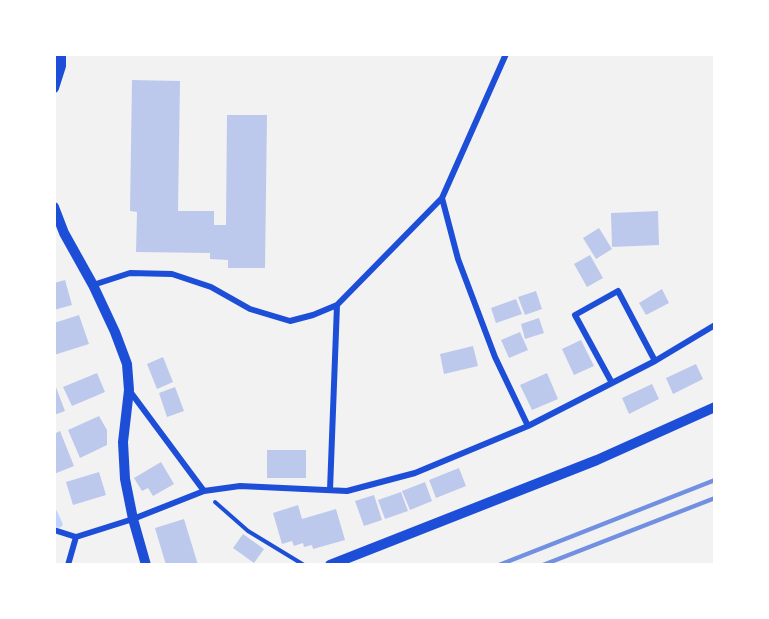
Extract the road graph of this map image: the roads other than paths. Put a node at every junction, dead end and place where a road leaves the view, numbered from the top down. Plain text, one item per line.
1 (61, 54) edge
2 (506, 54) edge
3 (54, 88) edge
4 (442, 198) junction
5 (54, 207) edge
6 (93, 285) junction
7 (337, 305) junction
8 (715, 325) edge
9 (655, 361) junction
10 (612, 383) junction
11 (129, 390) junction
12 (715, 407) edge
13 (528, 426) junction
14 (330, 490) junction
15 (204, 491) junction
16 (133, 519) junction
17 (54, 530) edge
18 (76, 537) junction
19 (68, 565) edge
20 (146, 565) edge
21 (330, 565) edge

1 - 3 street
2 - 4 street
4 - 7 street
4 - 13 street
5 - 6 street
6 - 7 street
6 - 11 street
7 - 14 street
8 - 9 street
9 - 10 street
9 - 10 street
10 - 13 street
11 - 15 street
11 - 16 street
12 - 21 street
13 - 14 street
14 - 15 street
15 - 16 street
16 - 18 street
16 - 20 street
17 - 18 street
18 - 19 street

